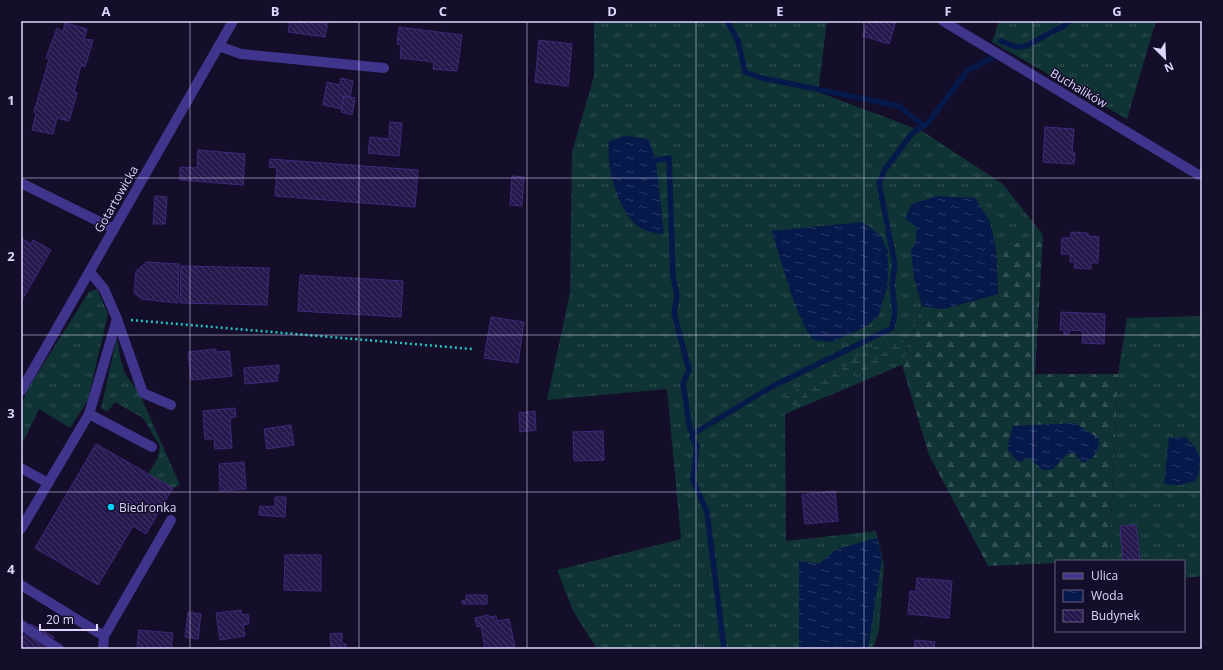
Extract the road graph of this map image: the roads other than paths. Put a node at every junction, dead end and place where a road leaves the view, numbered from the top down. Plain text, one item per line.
1 (233, 21) edge
2 (943, 21) edge
3 (219, 46) junction
4 (384, 68) dead end
5 (1202, 175) edge
6 (21, 183) edge
7 (114, 229) junction
8 (90, 272) junction
9 (117, 319) junction
10 (21, 391) edge
11 (171, 405) dead end
12 (89, 414) junction
13 (152, 447) dead end
14 (21, 468) edge
15 (48, 483) junction
16 (171, 520) dead end
17 (21, 529) edge
18 (21, 585) edge
19 (21, 625) edge
20 (104, 636) junction
21 (59, 649) edge
22 (103, 649) edge

1 - 3 street, Gotartowicka
2 - 5 street, Buchalików
3 - 4 street
3 - 7 street, Gotartowicka
6 - 7 street
7 - 8 street, Gotartowicka
8 - 9 street
8 - 10 street, Gotartowicka
9 - 11 street
9 - 12 street
12 - 13 street
12 - 15 street
14 - 15 street
15 - 17 street
16 - 20 street
18 - 20 street
19 - 21 street
20 - 22 street

